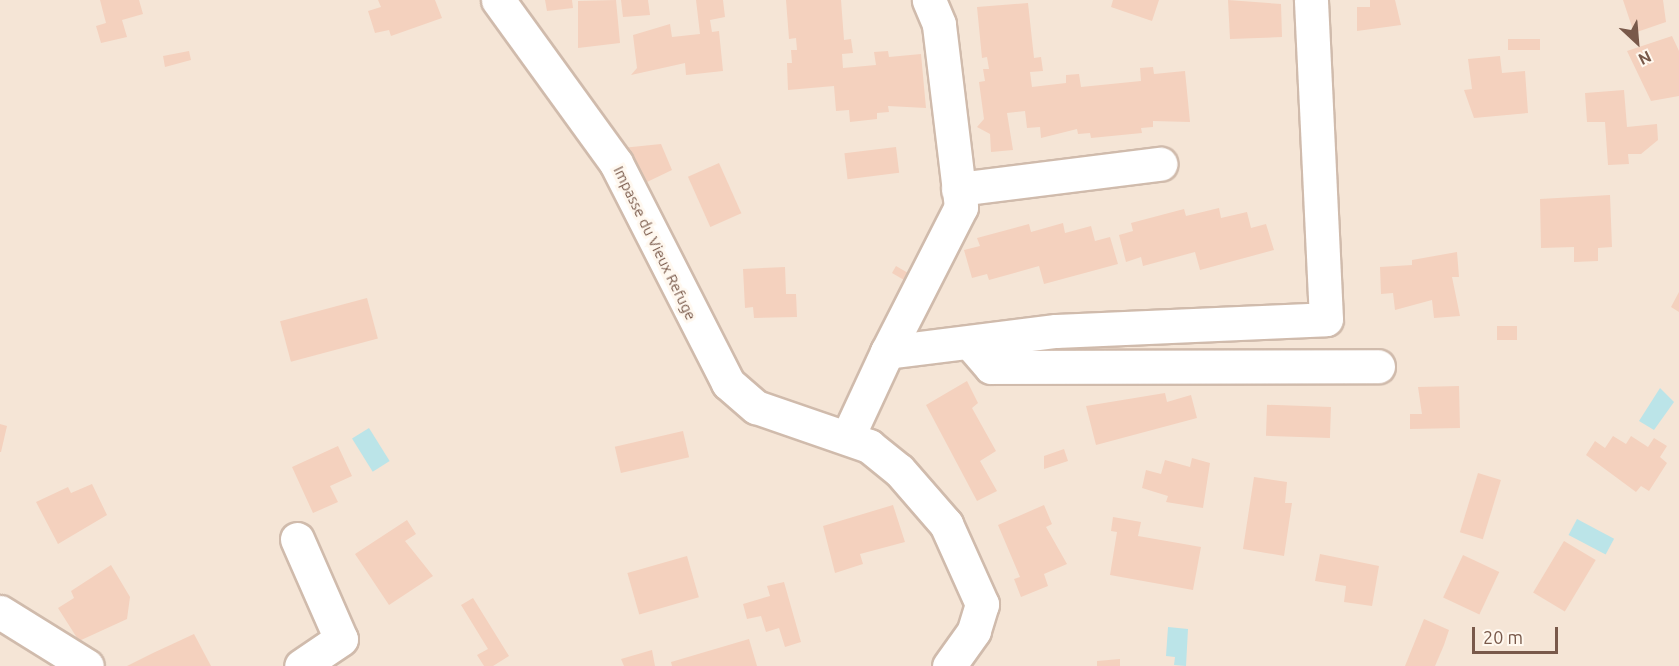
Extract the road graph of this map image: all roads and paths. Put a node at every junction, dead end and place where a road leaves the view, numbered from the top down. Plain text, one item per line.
1 (498, 0) edge
2 (929, 0) edge
3 (1311, 0) edge
4 (1160, 164) dead end
5 (958, 189) junction
6 (971, 344) junction
7 (887, 352) junction
8 (1378, 366) dead end
9 (848, 436) junction
10 (297, 539) dead end
11 (0, 612) edge
12 (87, 666) edge
13 (301, 666) edge
14 (948, 666) edge

1 - 9 street, Impasse du Vieux Refuge
2 - 5 street
3 - 6 street
4 - 5 street
5 - 7 street
6 - 7 street
6 - 8 street
7 - 9 street
9 - 14 street, Impasse du Vieux Refuge
10 - 13 street
11 - 12 street

